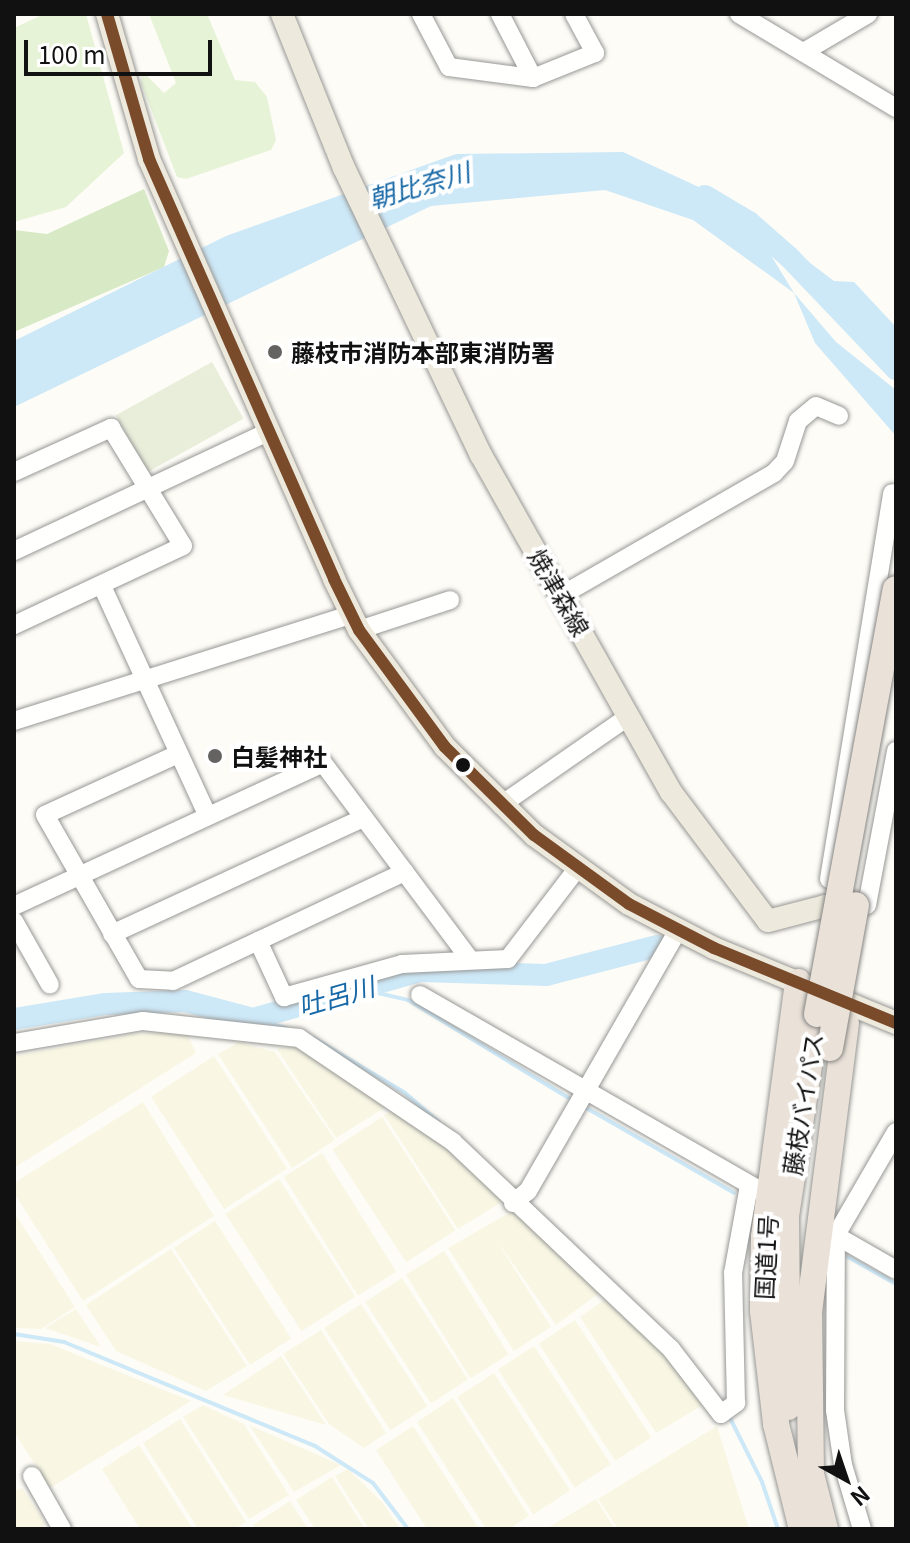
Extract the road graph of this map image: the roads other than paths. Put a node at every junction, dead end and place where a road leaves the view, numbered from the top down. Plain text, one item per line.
1 (107, 14) edge
2 (282, 14) edge
3 (421, 14) edge
4 (500, 14) edge
5 (574, 14) edge
6 (739, 14) edge
7 (868, 14) edge
8 (834, 22) edge
9 (807, 50) junction
10 (533, 78) junction
11 (896, 108) edge
12 (839, 416) dead end
13 (270, 431) junction
14 (14, 472) edge
15 (149, 487) junction
16 (892, 493) dead end
17 (14, 551) edge
18 (102, 586) junction
19 (896, 589) edge
20 (562, 595) junction
21 (450, 600) dead end
22 (355, 622) junction
23 (14, 625) edge
24 (896, 677) edge
25 (144, 684) junction
26 (629, 716) junction
27 (14, 721) edge
28 (896, 751) edge
29 (178, 754) junction
30 (501, 805) junction
31 (207, 814) junction
32 (363, 818) junction
33 (896, 849) edge
34 (876, 859) junction
35 (576, 870) junction
36 (405, 872) junction
37 (78, 875) junction
38 (867, 905) junction
39 (14, 906) edge
40 (825, 906) junction
41 (14, 921) edge
42 (669, 927) junction
43 (112, 934) junction
44 (258, 941) junction
45 (469, 958) junction
46 (798, 982) junction
47 (50, 985) dead end
48 (420, 995) dead end
49 (850, 1004) junction
50 (896, 1023) edge
51 (14, 1043) edge
52 (584, 1090) junction
53 (896, 1132) edge
54 (513, 1203) junction
55 (829, 1231) junction
56 (896, 1270) edge
57 (811, 1474) junction
58 (32, 1476) dead end
59 (62, 1529) edge
60 (802, 1529) edge
61 (809, 1529) edge
62 (825, 1529) edge
63 (862, 1529) edge

1 - 13 main road
2 - 20 main road, 焼津森線
3 - 10 street
4 - 10 street
5 - 10 street
6 - 9 street
7 - 8 street
8 - 9 street
9 - 11 street
12 - 20 street
13 - 15 street
13 - 22 main road
14 - 15 street
15 - 17 street
15 - 18 street
16 - 40 street
18 - 23 street
18 - 25 street
19 - 61 highway, 藤枝バイパス, bridge
20 - 26 main road, 焼津森線
21 - 22 street
22 - 25 street
22 - 30 main road
24 - 57 highway, 藤枝バイパス, bridge
25 - 27 street
25 - 29 street
26 - 30 street
26 - 40 main road, 焼津森線
28 - 34 street
29 - 31 street
29 - 37 street
30 - 35 main road
31 - 32 street
31 - 37 street
32 - 36 street
32 - 43 street
33 - 34 street
34 - 38 street
35 - 42 main road
35 - 45 street
36 - 44 street
36 - 45 street
37 - 39 street
37 - 43 street
38 - 40 main road, 焼津森線
38 - 49 main road
41 - 47 street
42 - 46 main road
42 - 52 street
43 - 44 street
44 - 45 street
46 - 49 main road
46 - 60 highway, 国道1号
48 - 52 street
49 - 50 main road
49 - 57 highway, 国道1号
51 - 54 street
52 - 54 street
52 - 54 street
53 - 55 street
55 - 56 street
55 - 63 street
57 - 62 highway, 国道1号
58 - 59 street

